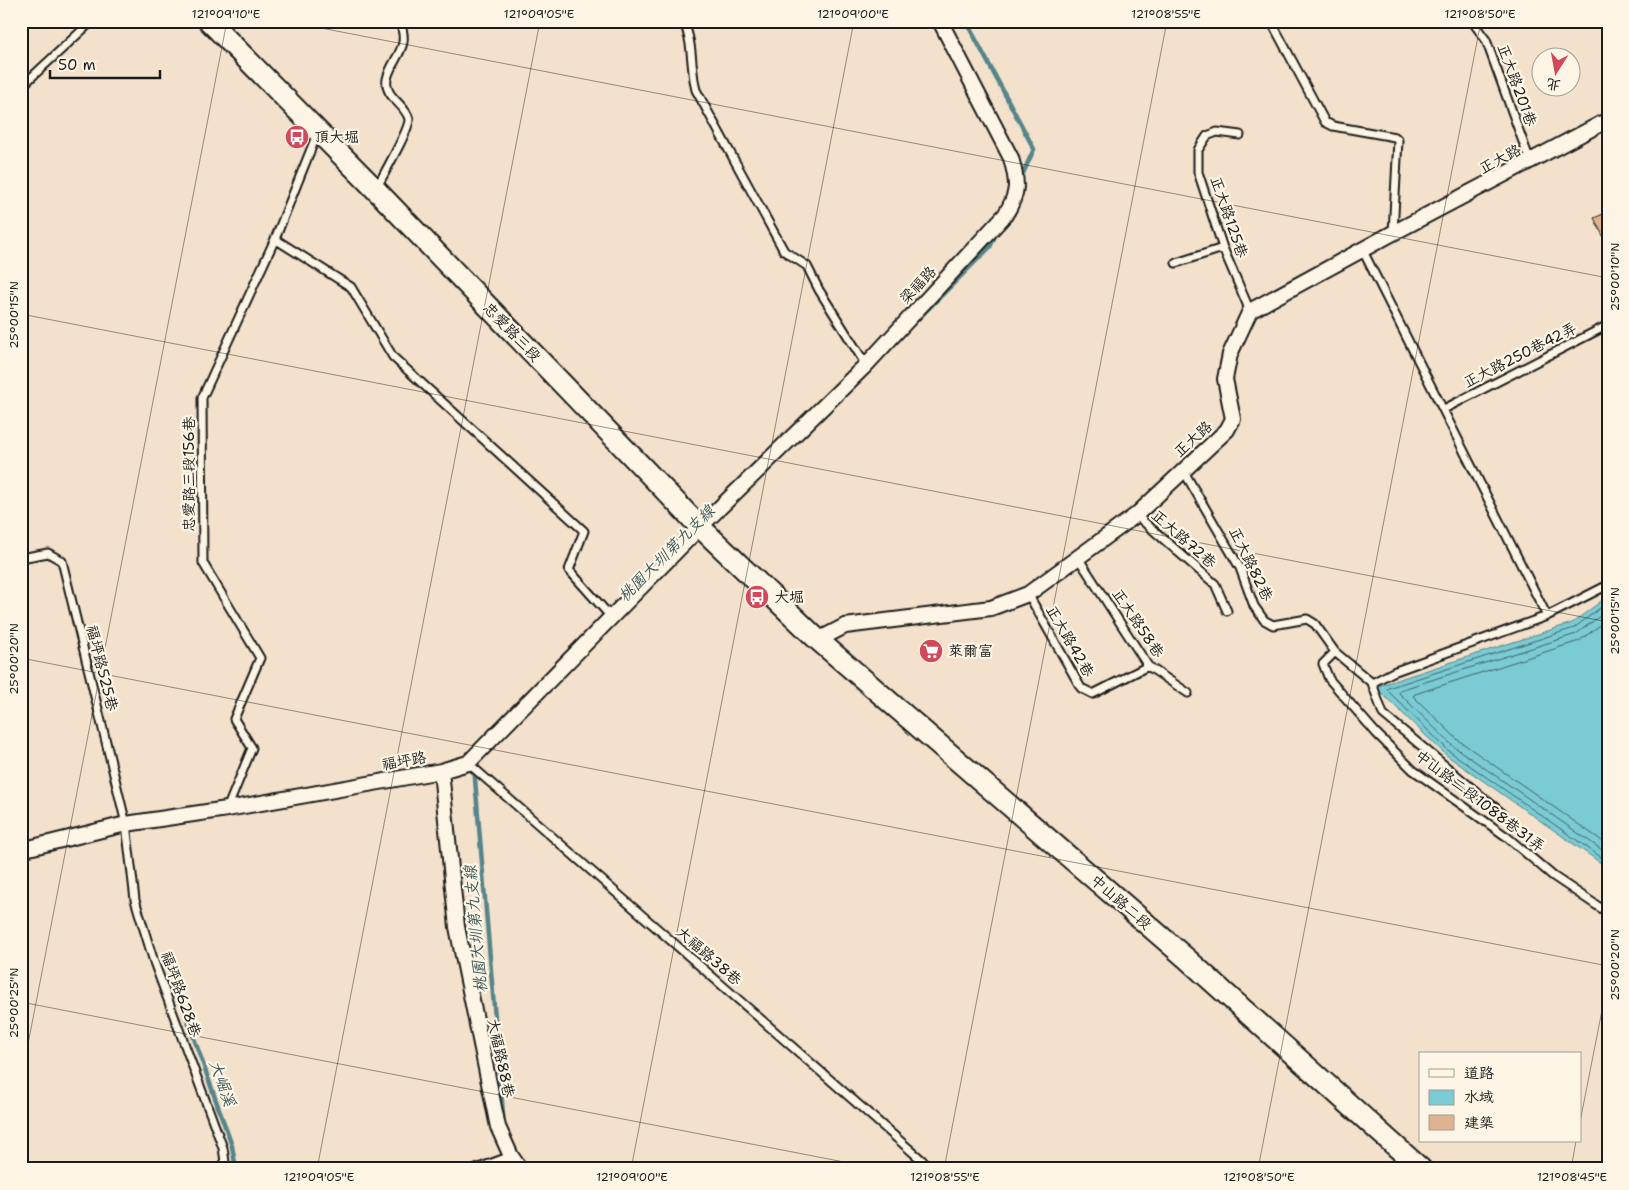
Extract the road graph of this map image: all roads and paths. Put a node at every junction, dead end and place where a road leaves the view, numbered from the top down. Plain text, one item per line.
1 (92, 21) edge
2 (210, 21) edge
3 (399, 21) edge
4 (683, 21) edge
5 (940, 21) edge
6 (1271, 21) edge
7 (1472, 21) edge
8 (21, 87) edge
9 (1608, 120) edge
10 (318, 131) junction
11 (1240, 135) dead end
12 (1530, 161) junction
13 (376, 190) junction
14 (1393, 233) junction
15 (276, 239) junction
16 (1223, 248) junction
17 (1362, 250) junction
18 (1176, 263) dead end
19 (1250, 311) junction
20 (1608, 325) edge
21 (866, 365) junction
22 (1444, 409) junction
23 (1184, 470) junction
24 (1136, 515) junction
25 (703, 530) junction
26 (1077, 556) junction
27 (21, 558) edge
28 (1608, 585) edge
29 (1028, 594) junction
30 (1227, 611) dead end
31 (1547, 616) junction
32 (611, 617) junction
33 (818, 640) junction
34 (1335, 652) junction
35 (1148, 666) junction
36 (1372, 683) junction
37 (1188, 693) dead end
38 (468, 764) junction
39 (440, 771) junction
40 (227, 809) junction
41 (1503, 814) dead end
42 (126, 824) junction
43 (21, 850) edge
44 (1608, 912) edge
45 (511, 1156) junction
46 (226, 1169) edge
47 (476, 1169) edge
48 (520, 1169) edge
49 (932, 1169) edge
50 (1421, 1169) edge

1 - 8 lane
2 - 10 main road, 忠愛路三段
3 - 13 lane
4 - 21 lane
5 - 21 street, 梁福路
6 - 14 lane
7 - 12 lane, 正大路201巷
9 - 12 street, 正大路
10 - 13 main road, 忠愛路三段
10 - 15 lane, 忠愛路三段156巷
11 - 16 lane, 正大路125巷
12 - 14 street, 正大路
13 - 25 main road, 忠愛路三段
14 - 17 street, 正大路
15 - 32 lane
15 - 40 lane, 忠愛路三段156巷
16 - 18 lane
16 - 19 lane, 正大路125巷
17 - 19 street, 正大路
17 - 22 lane
19 - 23 street, 正大路
20 - 22 lane, 正大路250巷42弄
21 - 25 street, 梁福路
22 - 31 lane
23 - 24 street, 正大路
23 - 34 lane, 正大路82巷
24 - 26 street, 正大路
24 - 30 lane, 正大路72巷
25 - 32 street
25 - 33 main road, 忠愛路三段
26 - 29 street, 正大路
26 - 35 lane, 正大路58巷
27 - 42 lane, 福坪路525巷
28 - 31 lane
29 - 33 street, 正大路
29 - 35 lane, 正大路42巷
31 - 36 lane
32 - 38 street
33 - 50 main road, 中山路二段
34 - 36 lane
34 - 44 lane, 中山路二段1088巷31弄
35 - 37 lane, 正大路58巷
36 - 41 lane
38 - 39 street, 福坪路
38 - 49 lane, 大福路38巷
39 - 40 street, 福坪路
39 - 45 street, 大福路88巷
40 - 42 street, 福坪路
42 - 43 street, 福坪路
42 - 46 lane, 福坪路628巷
45 - 47 lane
45 - 48 street, 大福路88巷

